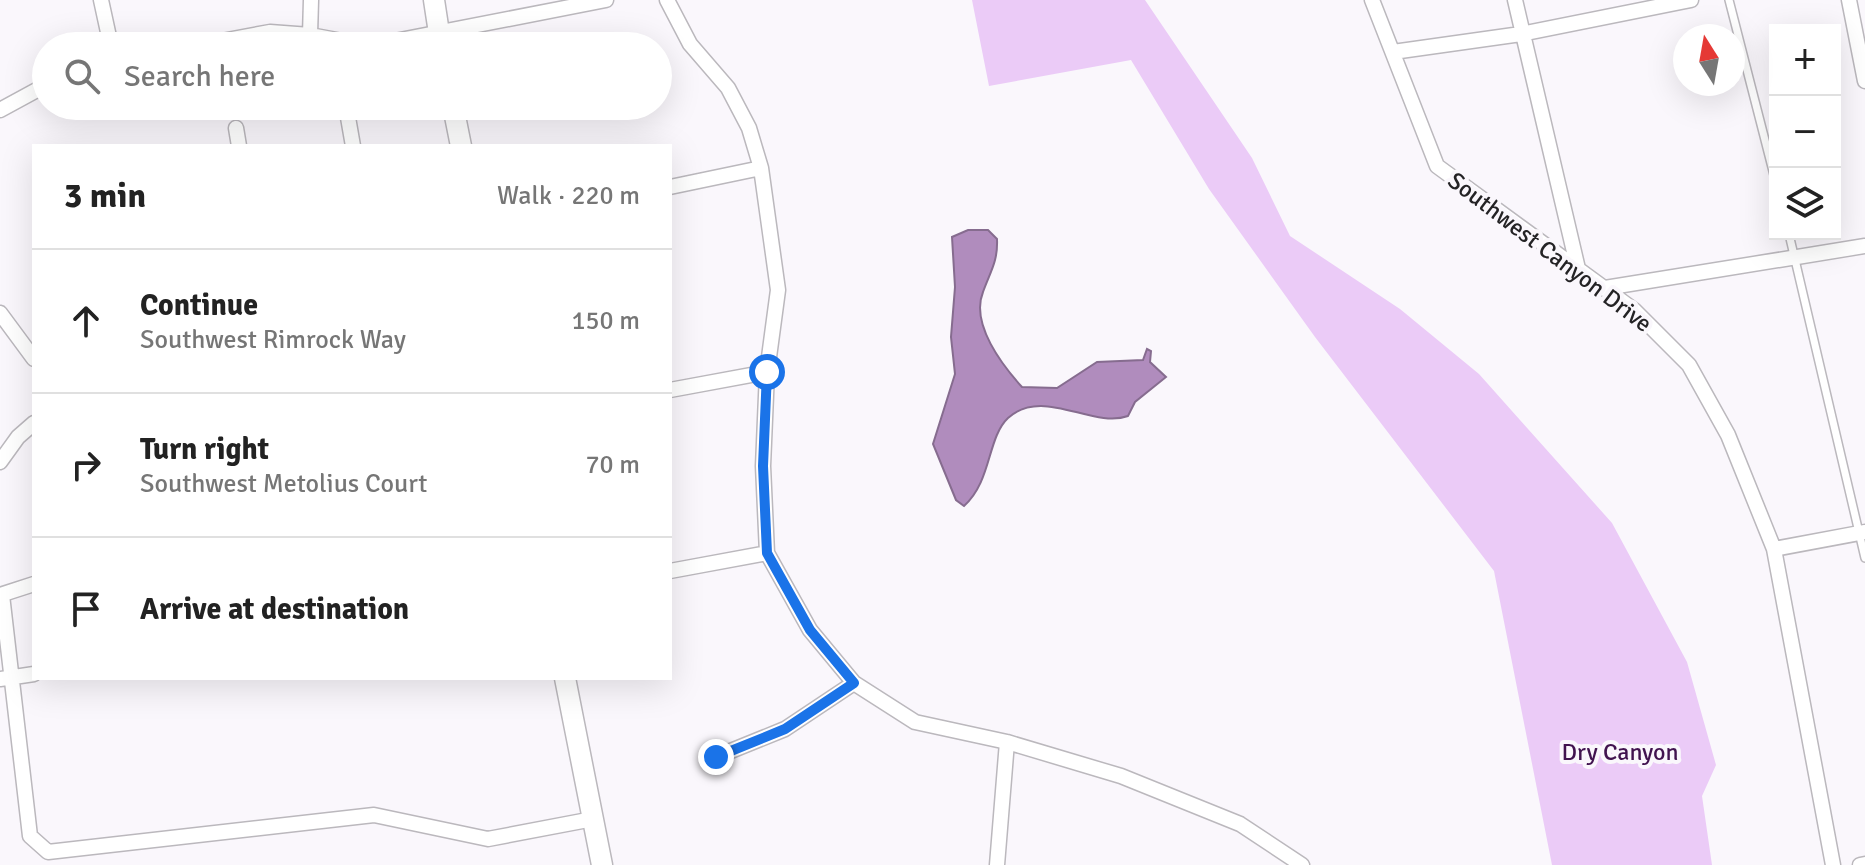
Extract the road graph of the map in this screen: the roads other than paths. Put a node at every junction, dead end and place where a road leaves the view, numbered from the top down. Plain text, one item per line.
1 (101, 0) edge
2 (311, 0) edge
3 (434, 0) edge
4 (606, 0) edge
5 (667, 0) edge
6 (1372, 0) edge
7 (1515, 0) edge
8 (1691, 0) edge
9 (1729, 0) edge
10 (1849, 0) edge
11 (108, 32) edge
12 (310, 32) edge
13 (439, 32) edge
14 (473, 32) edge
15 (1521, 34) junction
16 (1393, 52) junction
17 (1865, 81) edge
18 (32, 93) edge
19 (0, 110) edge
20 (348, 120) edge
21 (455, 120) edge
22 (236, 128) dead end
23 (239, 144) edge
24 (353, 144) edge
25 (458, 144) edge
26 (761, 168) junction
27 (1772, 168) edge
28 (672, 187) edge
29 (1791, 240) edge
30 (1865, 246) edge
31 (1795, 257) junction
32 (1579, 273) junction
33 (1605, 288) junction
34 (0, 313) edge
35 (32, 356) edge
36 (767, 372) junction
37 (672, 390) edge
38 (32, 425) edge
39 (0, 462) edge
40 (1862, 533) edge
41 (1774, 549) junction
42 (767, 553) junction
43 (1865, 558) edge
44 (672, 571) edge
45 (32, 585) edge
46 (1, 595) edge
47 (32, 674) edge
48 (6, 678) edge
49 (565, 680) edge
50 (854, 683) junction
51 (1007, 742) junction
52 (716, 757) dead end
53 (593, 819) junction
54 (602, 865) edge
55 (997, 865) edge
56 (1302, 865) edge
57 (1833, 865) edge

1 - 11 street
2 - 12 street
3 - 13 street
4 - 14 street
5 - 26 street
6 - 16 street, Southwest Canyon Drive
7 - 15 street
8 - 15 street
9 - 27 lane
10 - 17 street
15 - 16 street
15 - 32 street
16 - 32 street, Southwest Canyon Drive
18 - 19 street
20 - 24 street
21 - 25 street
22 - 23 street
26 - 28 street
26 - 36 street
29 - 31 lane
30 - 31 street
31 - 33 street
31 - 40 lane
32 - 33 street, Southwest Canyon Drive
33 - 41 street, Southwest Canyon Drive
34 - 35 street
36 - 37 street
36 - 42 street
38 - 39 street
40 - 41 street
40 - 43 lane
41 - 57 street, Southwest Canyon Drive
42 - 44 street
42 - 50 street
45 - 46 street
46 - 48 street
47 - 48 street
48 - 53 street
49 - 53 street
50 - 51 street
50 - 52 street
51 - 55 street
51 - 56 street
53 - 54 street

